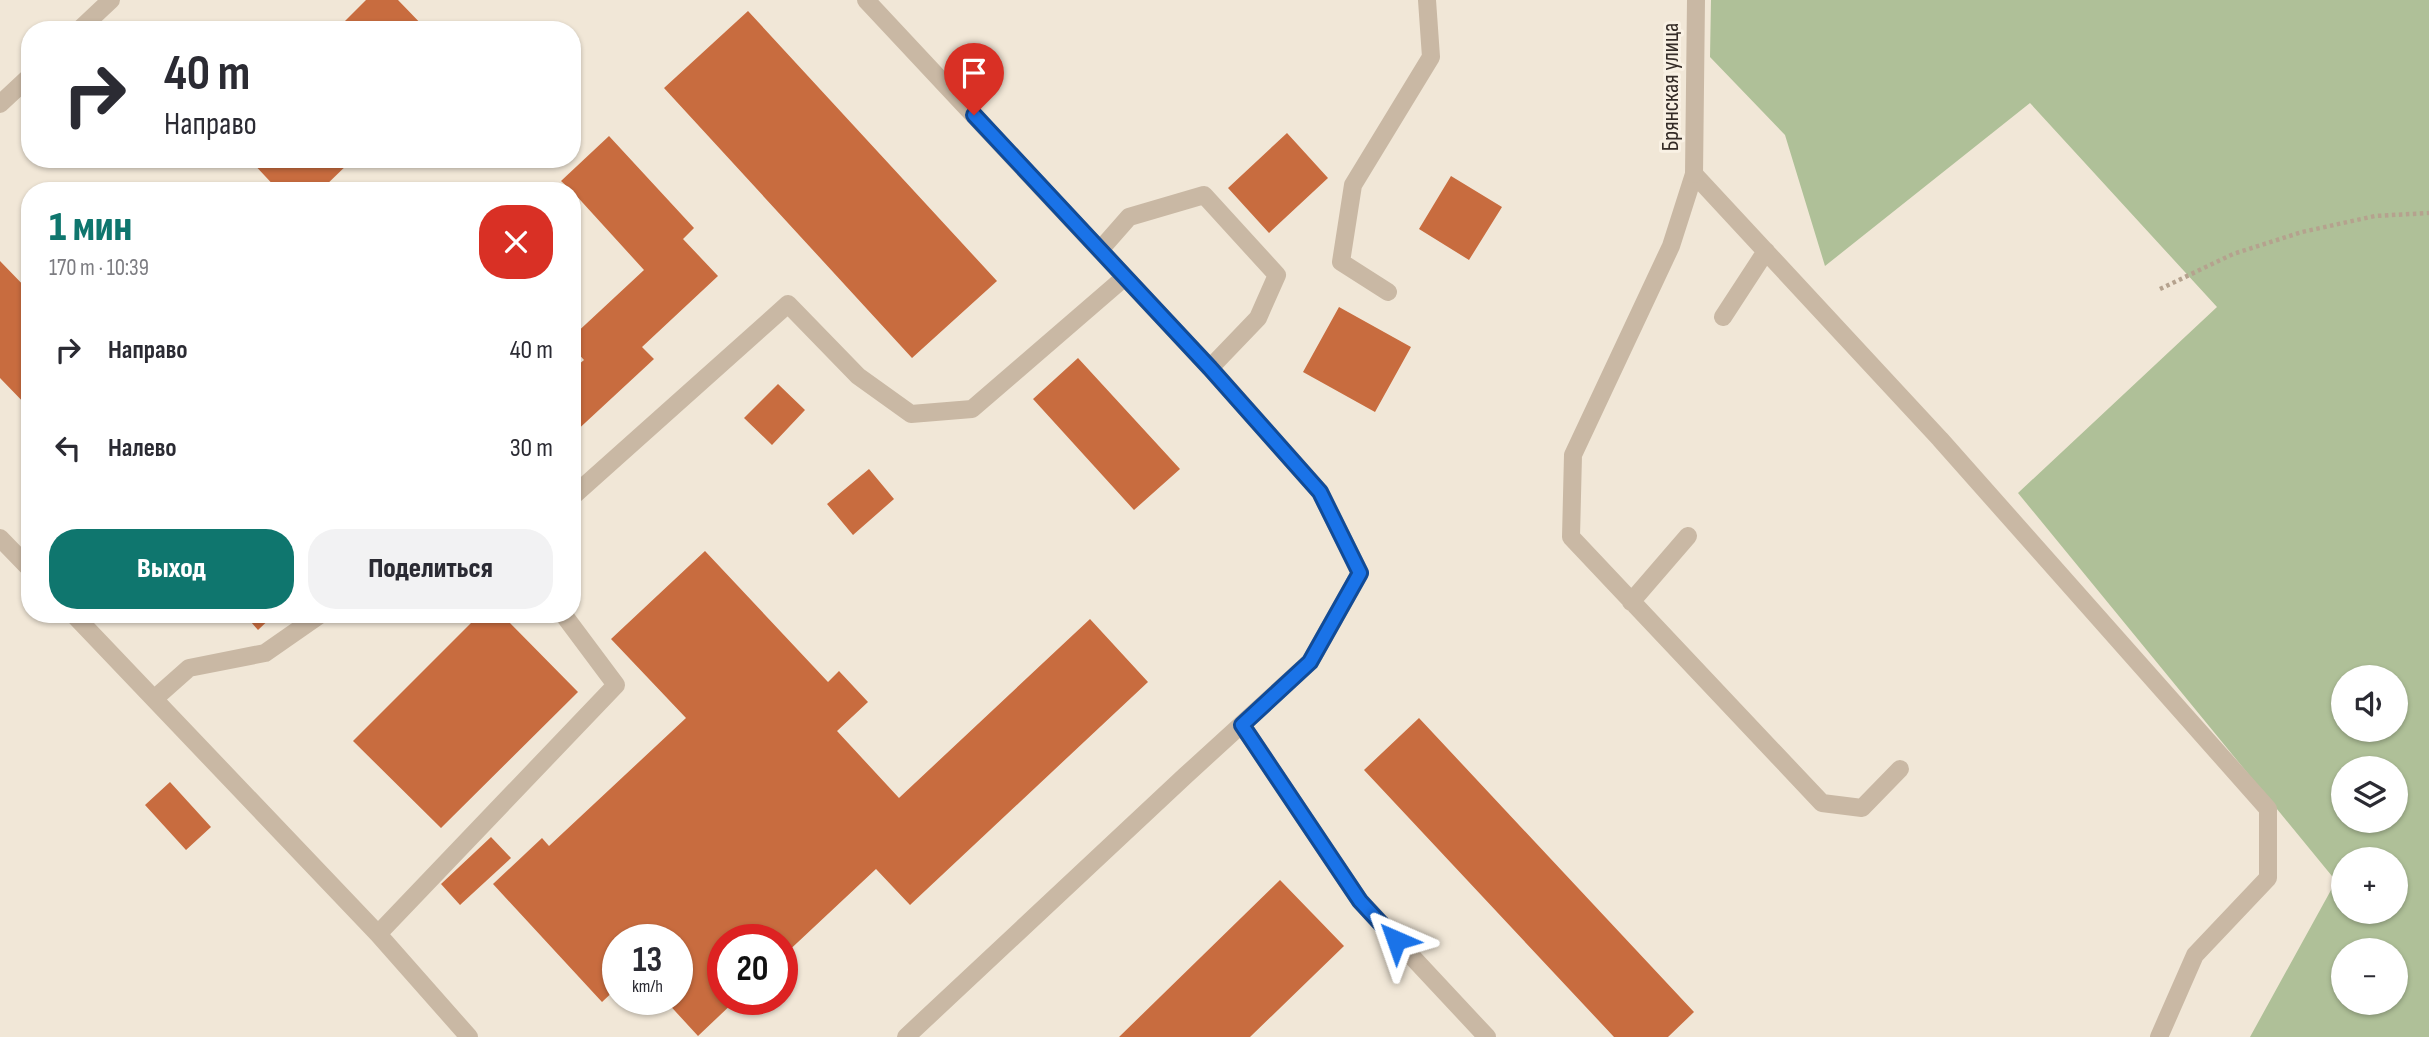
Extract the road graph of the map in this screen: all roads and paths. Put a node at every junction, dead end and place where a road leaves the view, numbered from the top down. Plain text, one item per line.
1 (111, 0) edge
2 (866, 0) edge
3 (1427, 0) edge
4 (1696, 0) edge
5 (89, 21) edge
6 (21, 84) edge
7 (0, 104) edge
8 (1694, 174) junction
9 (2429, 213) edge
10 (1100, 250) junction
11 (1766, 251) junction
12 (1125, 277) junction
13 (2160, 289) dead end
14 (1388, 292) dead end
15 (1723, 317) dead end
16 (1210, 368) junction
17 (581, 488) edge
18 (1688, 536) dead end
19 (0, 538) edge
20 (21, 560) edge
21 (1631, 602) junction
22 (82, 623) edge
23 (308, 623) edge
24 (569, 623) edge
25 (154, 699) junction
26 (1242, 725) junction
27 (1900, 769) dead end
28 (378, 934) junction
29 (470, 1037) edge
30 (906, 1037) edge
31 (1487, 1037) edge
32 (2159, 1037) edge

1 - 5 street
2 - 10 street
3 - 14 street
4 - 8 street, Брянская улица
6 - 7 street
8 - 11 street
8 - 21 street, Брянская улица
9 - 13 path
10 - 12 street
10 - 16 street
11 - 15 street
11 - 32 street
12 - 16 street
12 - 17 street
16 - 26 street
18 - 21 street
19 - 20 street
21 - 27 street, Брянская улица
22 - 25 street
23 - 25 street
24 - 28 street
25 - 28 street
26 - 30 street
26 - 31 street
28 - 29 street

